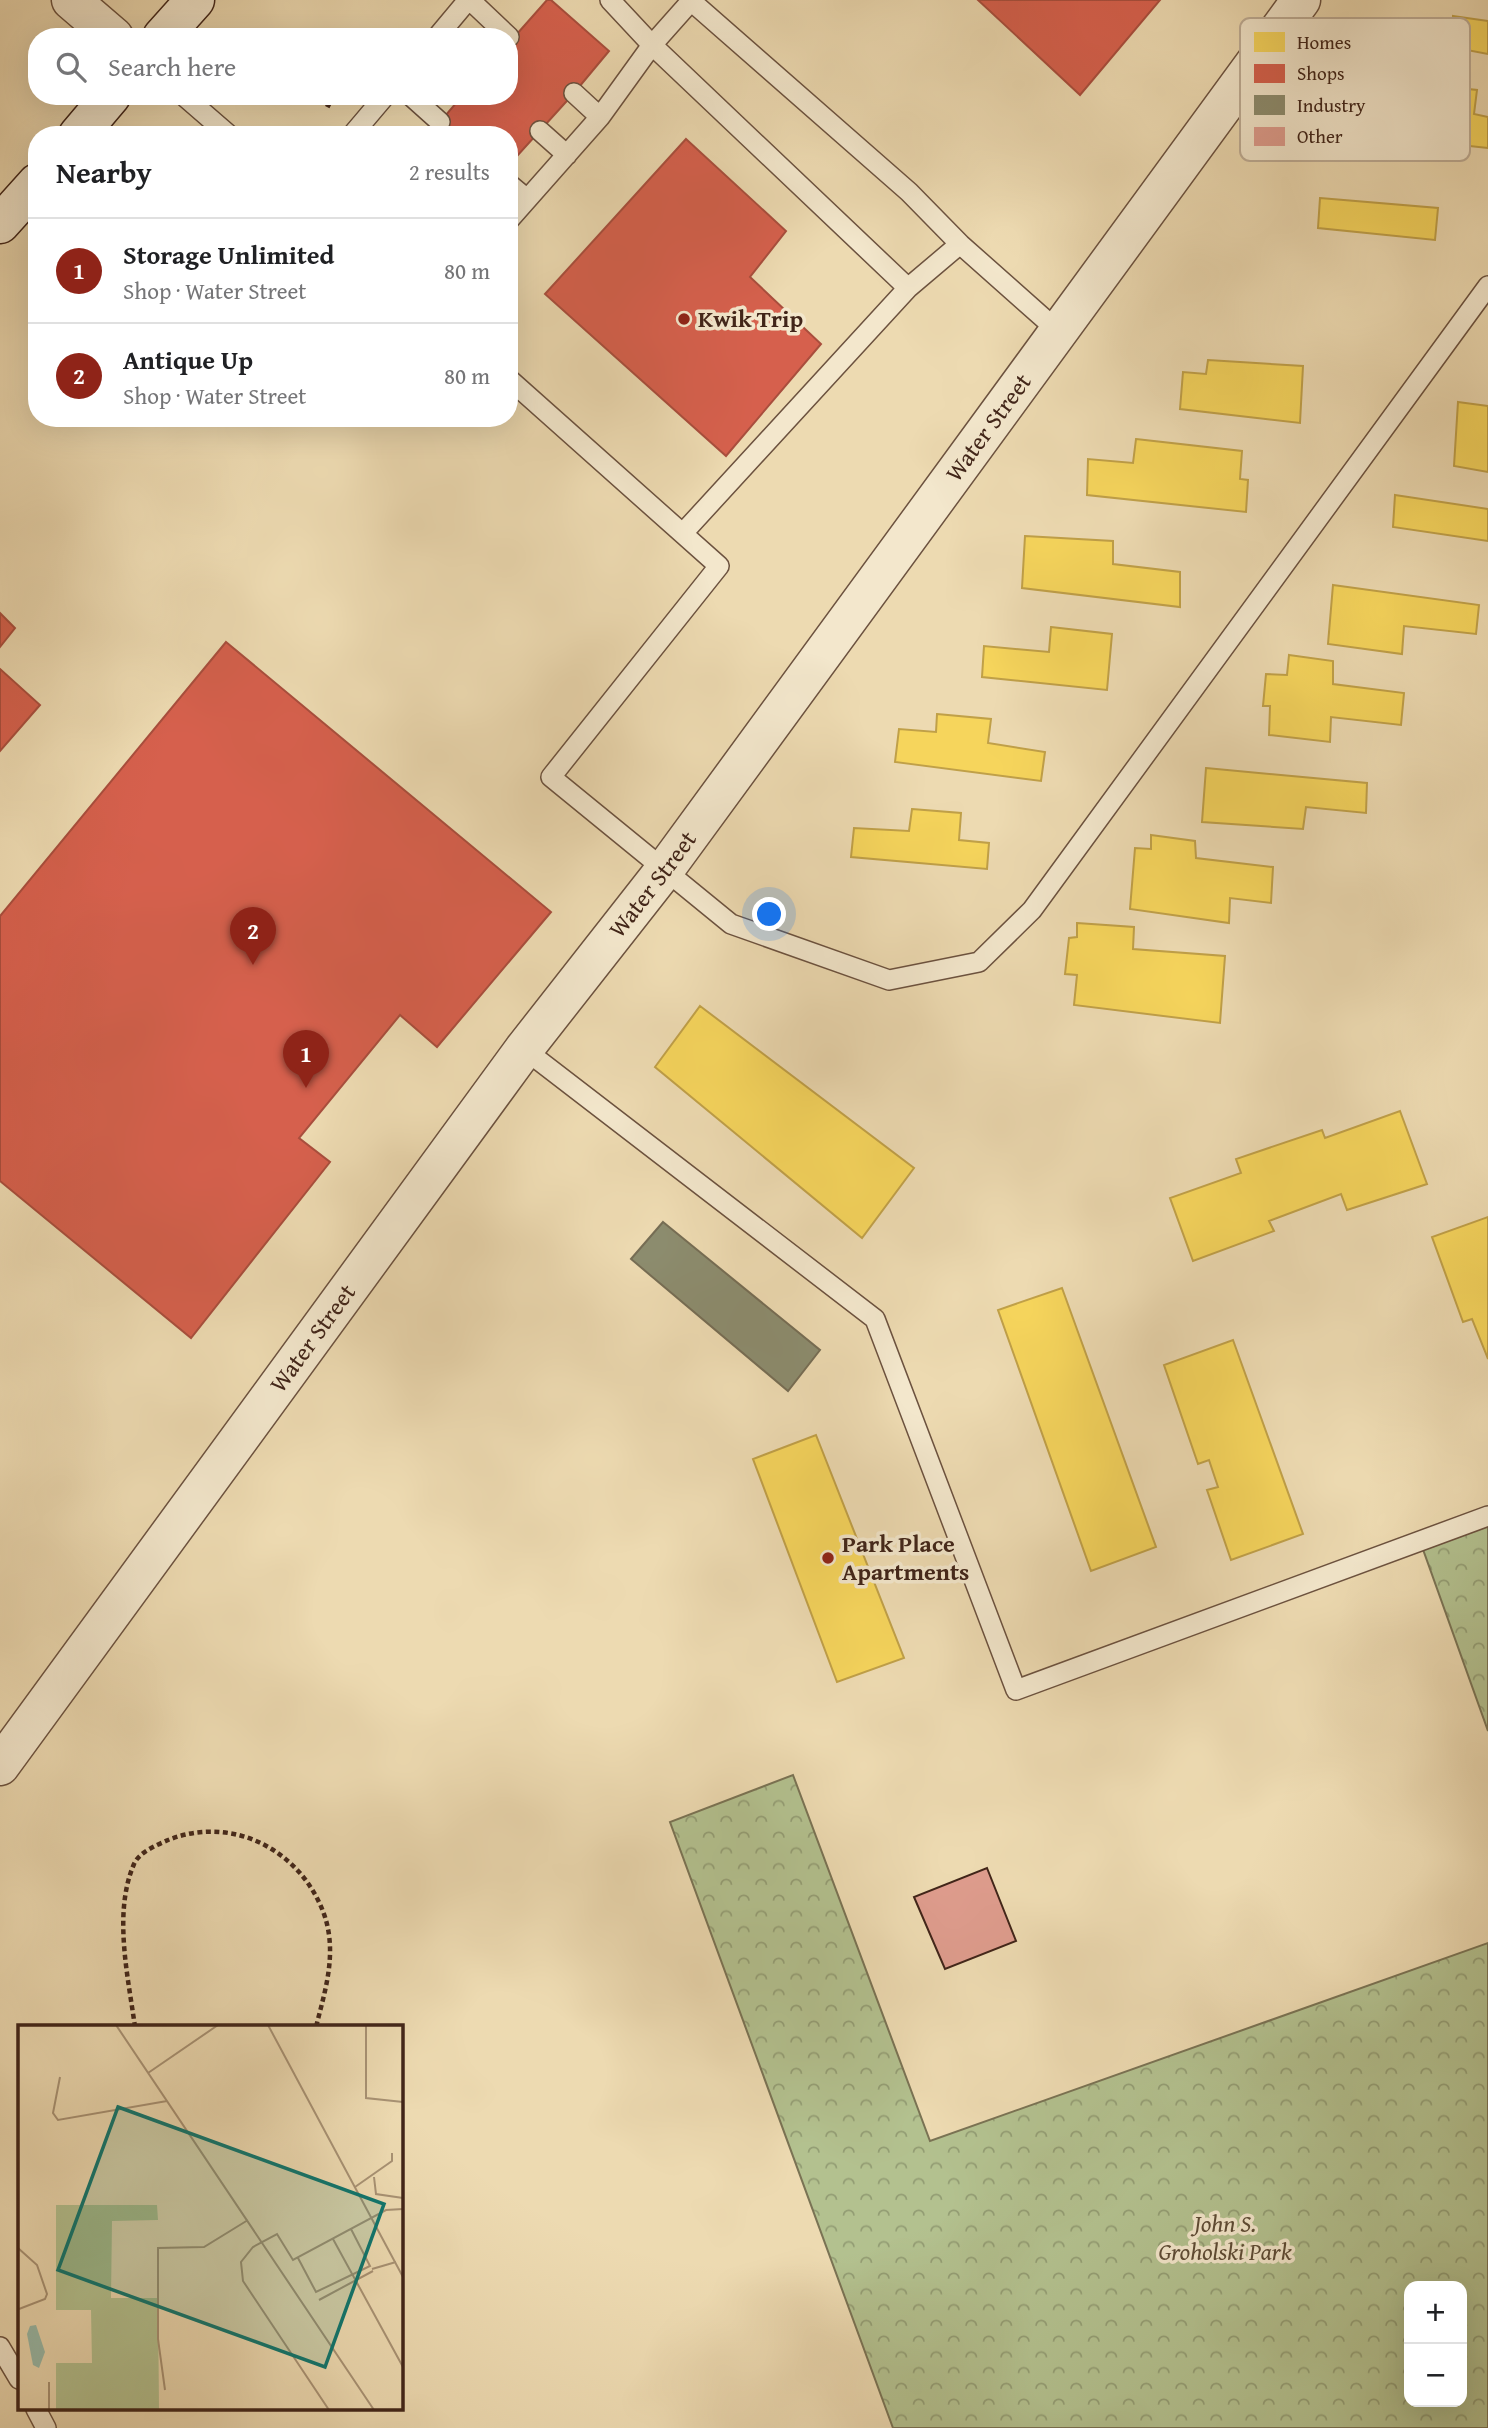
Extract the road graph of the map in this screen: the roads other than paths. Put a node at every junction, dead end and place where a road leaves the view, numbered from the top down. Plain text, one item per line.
1 (71, 0) edge
2 (195, 0) edge
3 (469, 0) edge
4 (610, 0) edge
5 (691, 0) edge
6 (1301, 0) edge
7 (1288, 18) edge
8 (104, 28) edge
9 (170, 28) edge
10 (445, 28) edge
11 (499, 28) edge
12 (652, 45) junction
13 (1240, 83) edge
14 (574, 93) dead end
15 (103, 105) edge
16 (194, 105) edge
17 (378, 105) edge
18 (421, 105) edge
19 (600, 117) junction
20 (440, 122) dead end
21 (86, 126) edge
22 (219, 126) edge
23 (363, 126) edge
24 (540, 131) dead end
25 (567, 155) junction
26 (518, 192) edge
27 (28, 193) edge
28 (527, 199) junction
29 (518, 210) edge
30 (0, 224) edge
31 (960, 244) junction
32 (1488, 285) edge
33 (908, 288) junction
34 (1058, 331) junction
35 (518, 387) edge
36 (683, 533) junction
37 (666, 868) junction
38 (524, 1049) junction
39 (1488, 1516) edge
40 (0, 1766) edge
41 (0, 2347) edge
42 (18, 2377) edge
43 (37, 2410) edge
44 (46, 2428) edge

1 - 8 street
2 - 9 street
3 - 10 lane
3 - 11 lane
4 - 12 lane
5 - 12 lane
5 - 31 lane
6 - 7 street, Water Street
12 - 19 lane
12 - 33 lane
13 - 34 street, Water Street
14 - 19 lane
15 - 21 street
16 - 22 lane
17 - 23 lane
18 - 20 lane
19 - 25 lane
24 - 25 lane
25 - 28 lane
26 - 28 lane
27 - 30 street
28 - 29 lane
31 - 33 lane
31 - 34 lane
32 - 37 lane
33 - 36 lane
34 - 37 street, Water Street
35 - 36 lane
36 - 37 lane
37 - 38 street, Water Street
38 - 39 lane
38 - 40 street, Water Street
41 - 42 lane
43 - 44 lane

